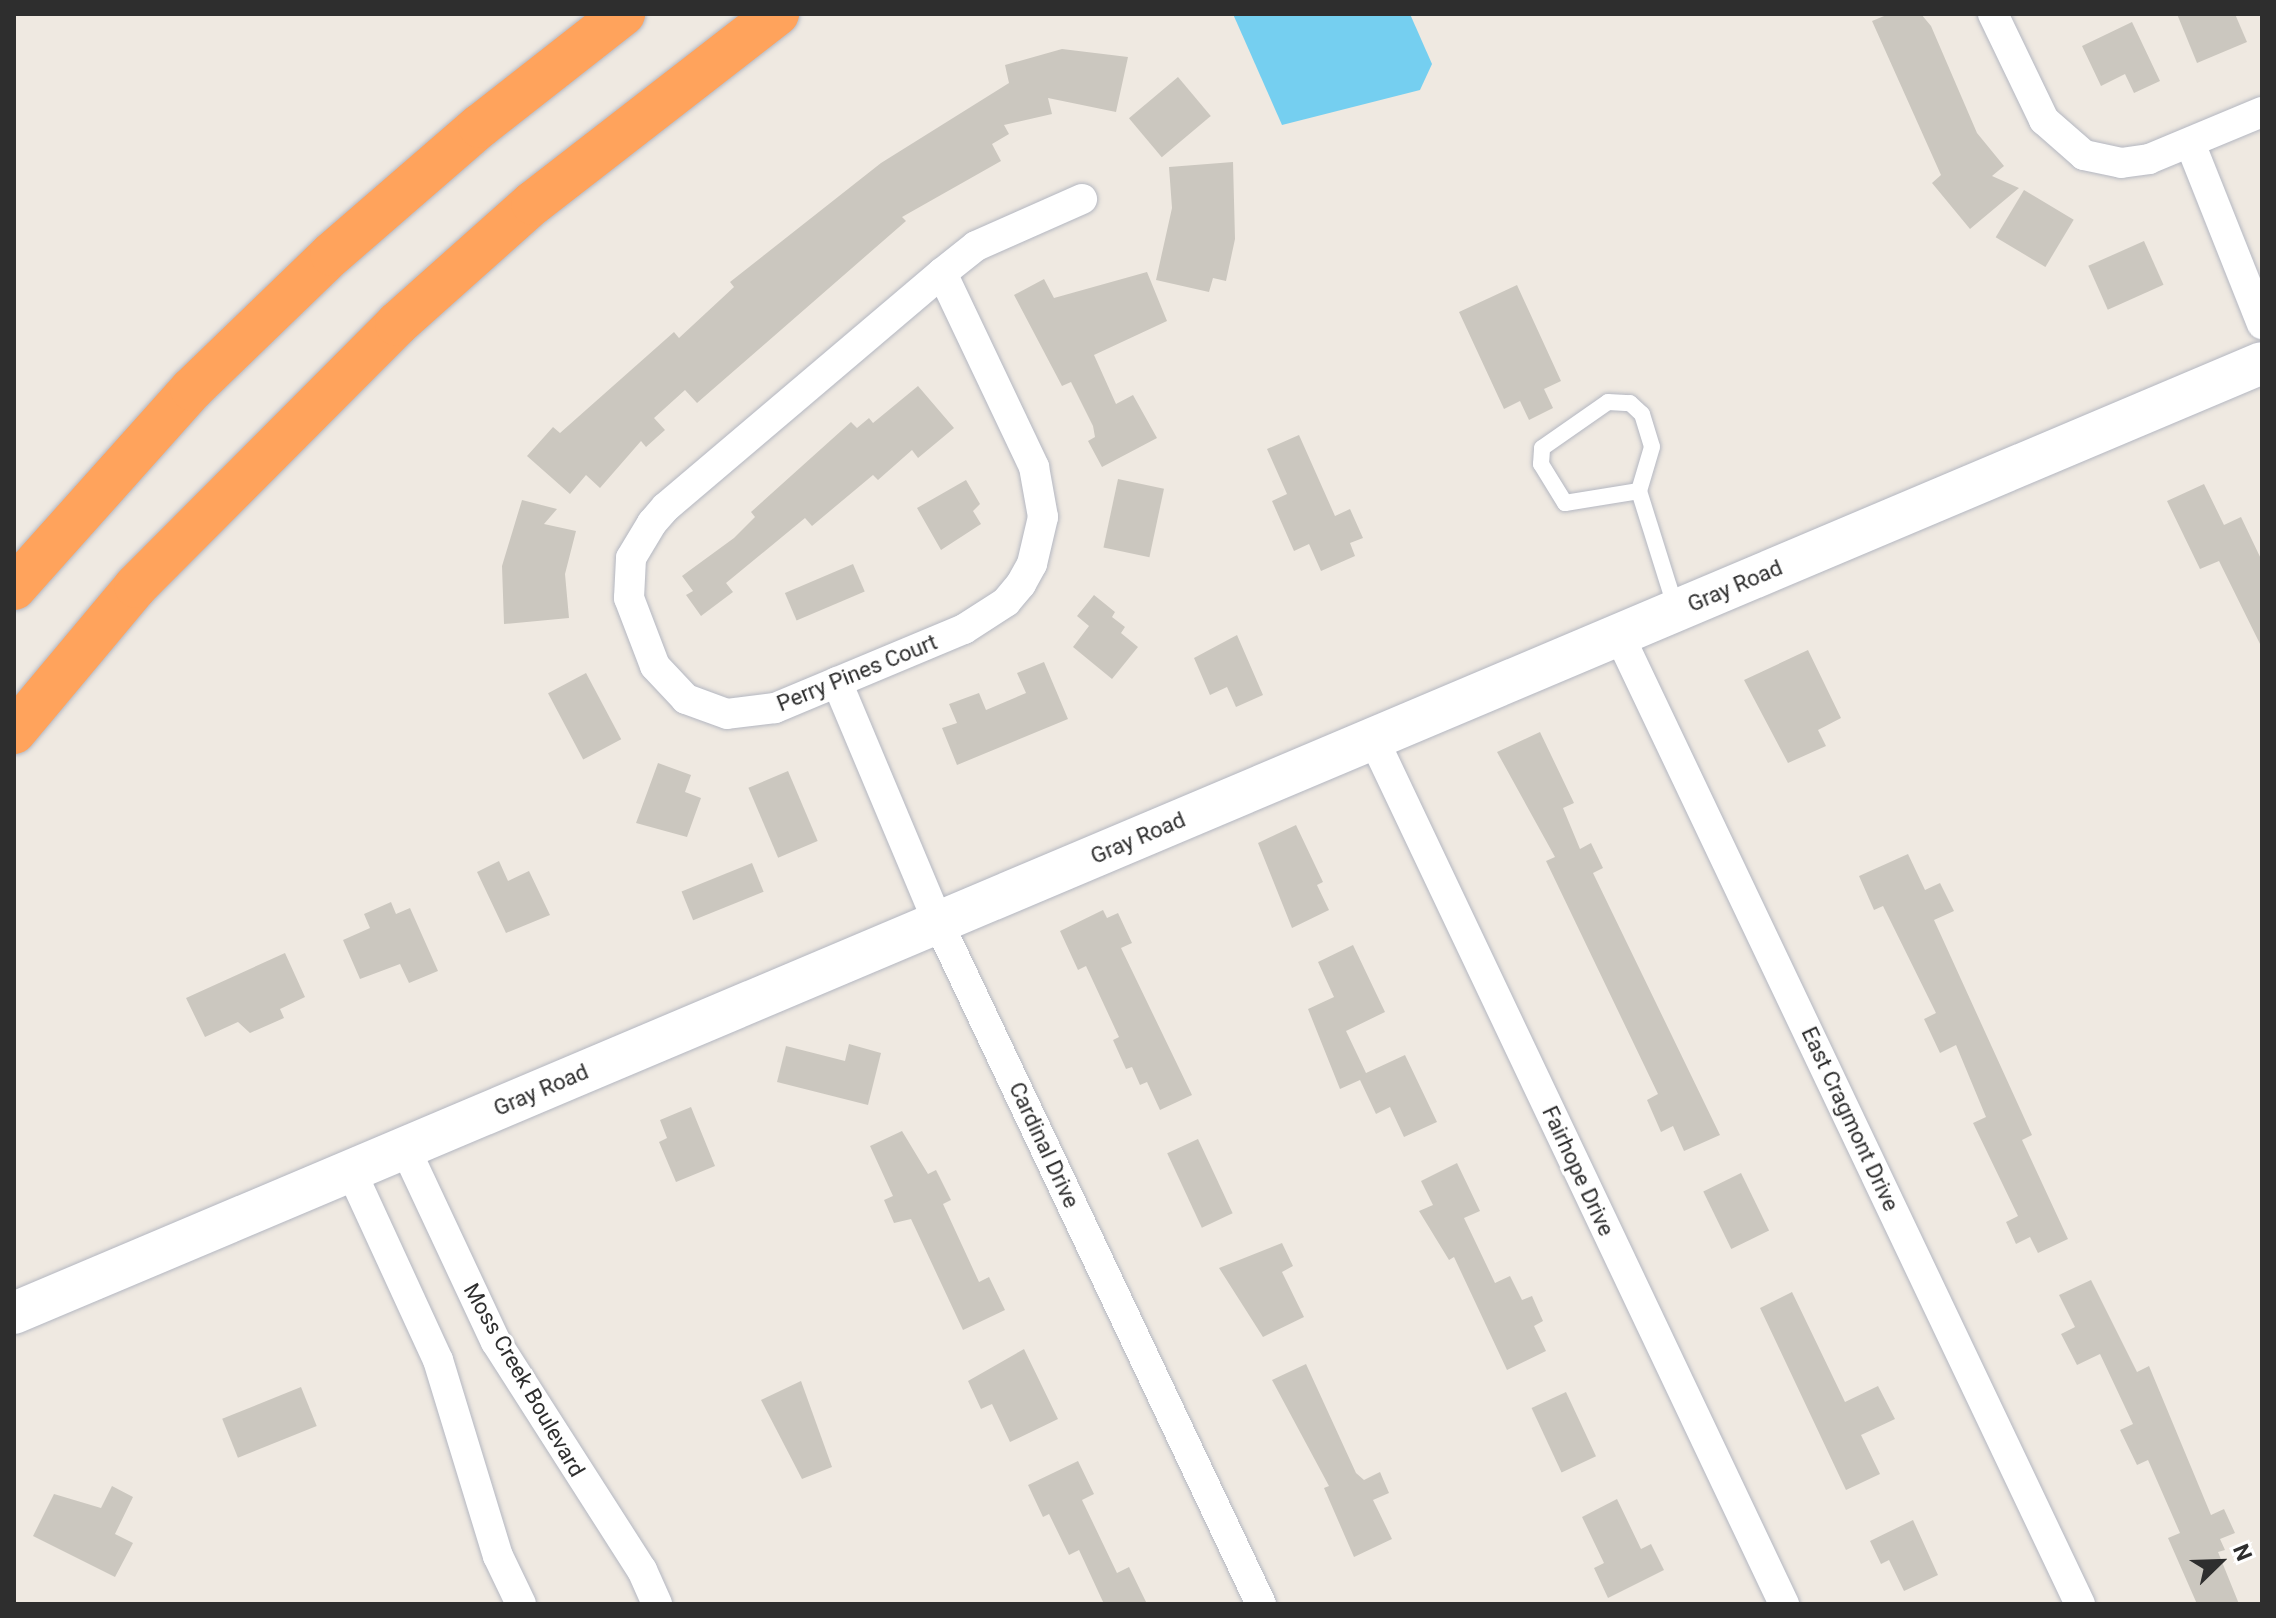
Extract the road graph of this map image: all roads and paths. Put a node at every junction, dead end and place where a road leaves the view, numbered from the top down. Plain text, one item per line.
1 (623, 14) edge
2 (777, 14) edge
3 (1993, 14) edge
4 (2262, 112) edge
5 (2190, 143) junction
6 (1082, 199) dead end
7 (942, 273) junction
8 (2262, 324) edge
9 (2262, 363) edge
10 (1639, 491) junction
11 (14, 588) edge
12 (1677, 610) junction
13 (1619, 635) junction
14 (837, 682) junction
15 (14, 732) edge
16 (1373, 738) junction
17 (938, 922) junction
18 (405, 1148) junction
19 (351, 1171) junction
20 (14, 1313) edge
21 (521, 1604) edge
22 (657, 1604) edge
23 (1261, 1604) edge
24 (1784, 1604) edge
25 (2080, 1604) edge

1 - 11 highway
2 - 15 highway
3 - 5 street
4 - 5 street
5 - 8 street
6 - 7 street, Perry Pines Court
7 - 14 street, Perry Pines Court
7 - 14 street, Perry Pines Court
9 - 12 street, Gray Road
10 - 10 lane
10 - 12 lane
12 - 13 street, Gray Road
13 - 16 street, Gray Road
13 - 25 street, East Cragmont Drive
14 - 17 street, Cardinal Drive
16 - 17 street, Gray Road
16 - 24 street, Fairhope Drive
17 - 18 street, Gray Road
17 - 23 street, Cardinal Drive
18 - 19 street, Gray Road
18 - 22 street, Moss Creek Boulevard
19 - 20 street, Gray Road
19 - 21 street

